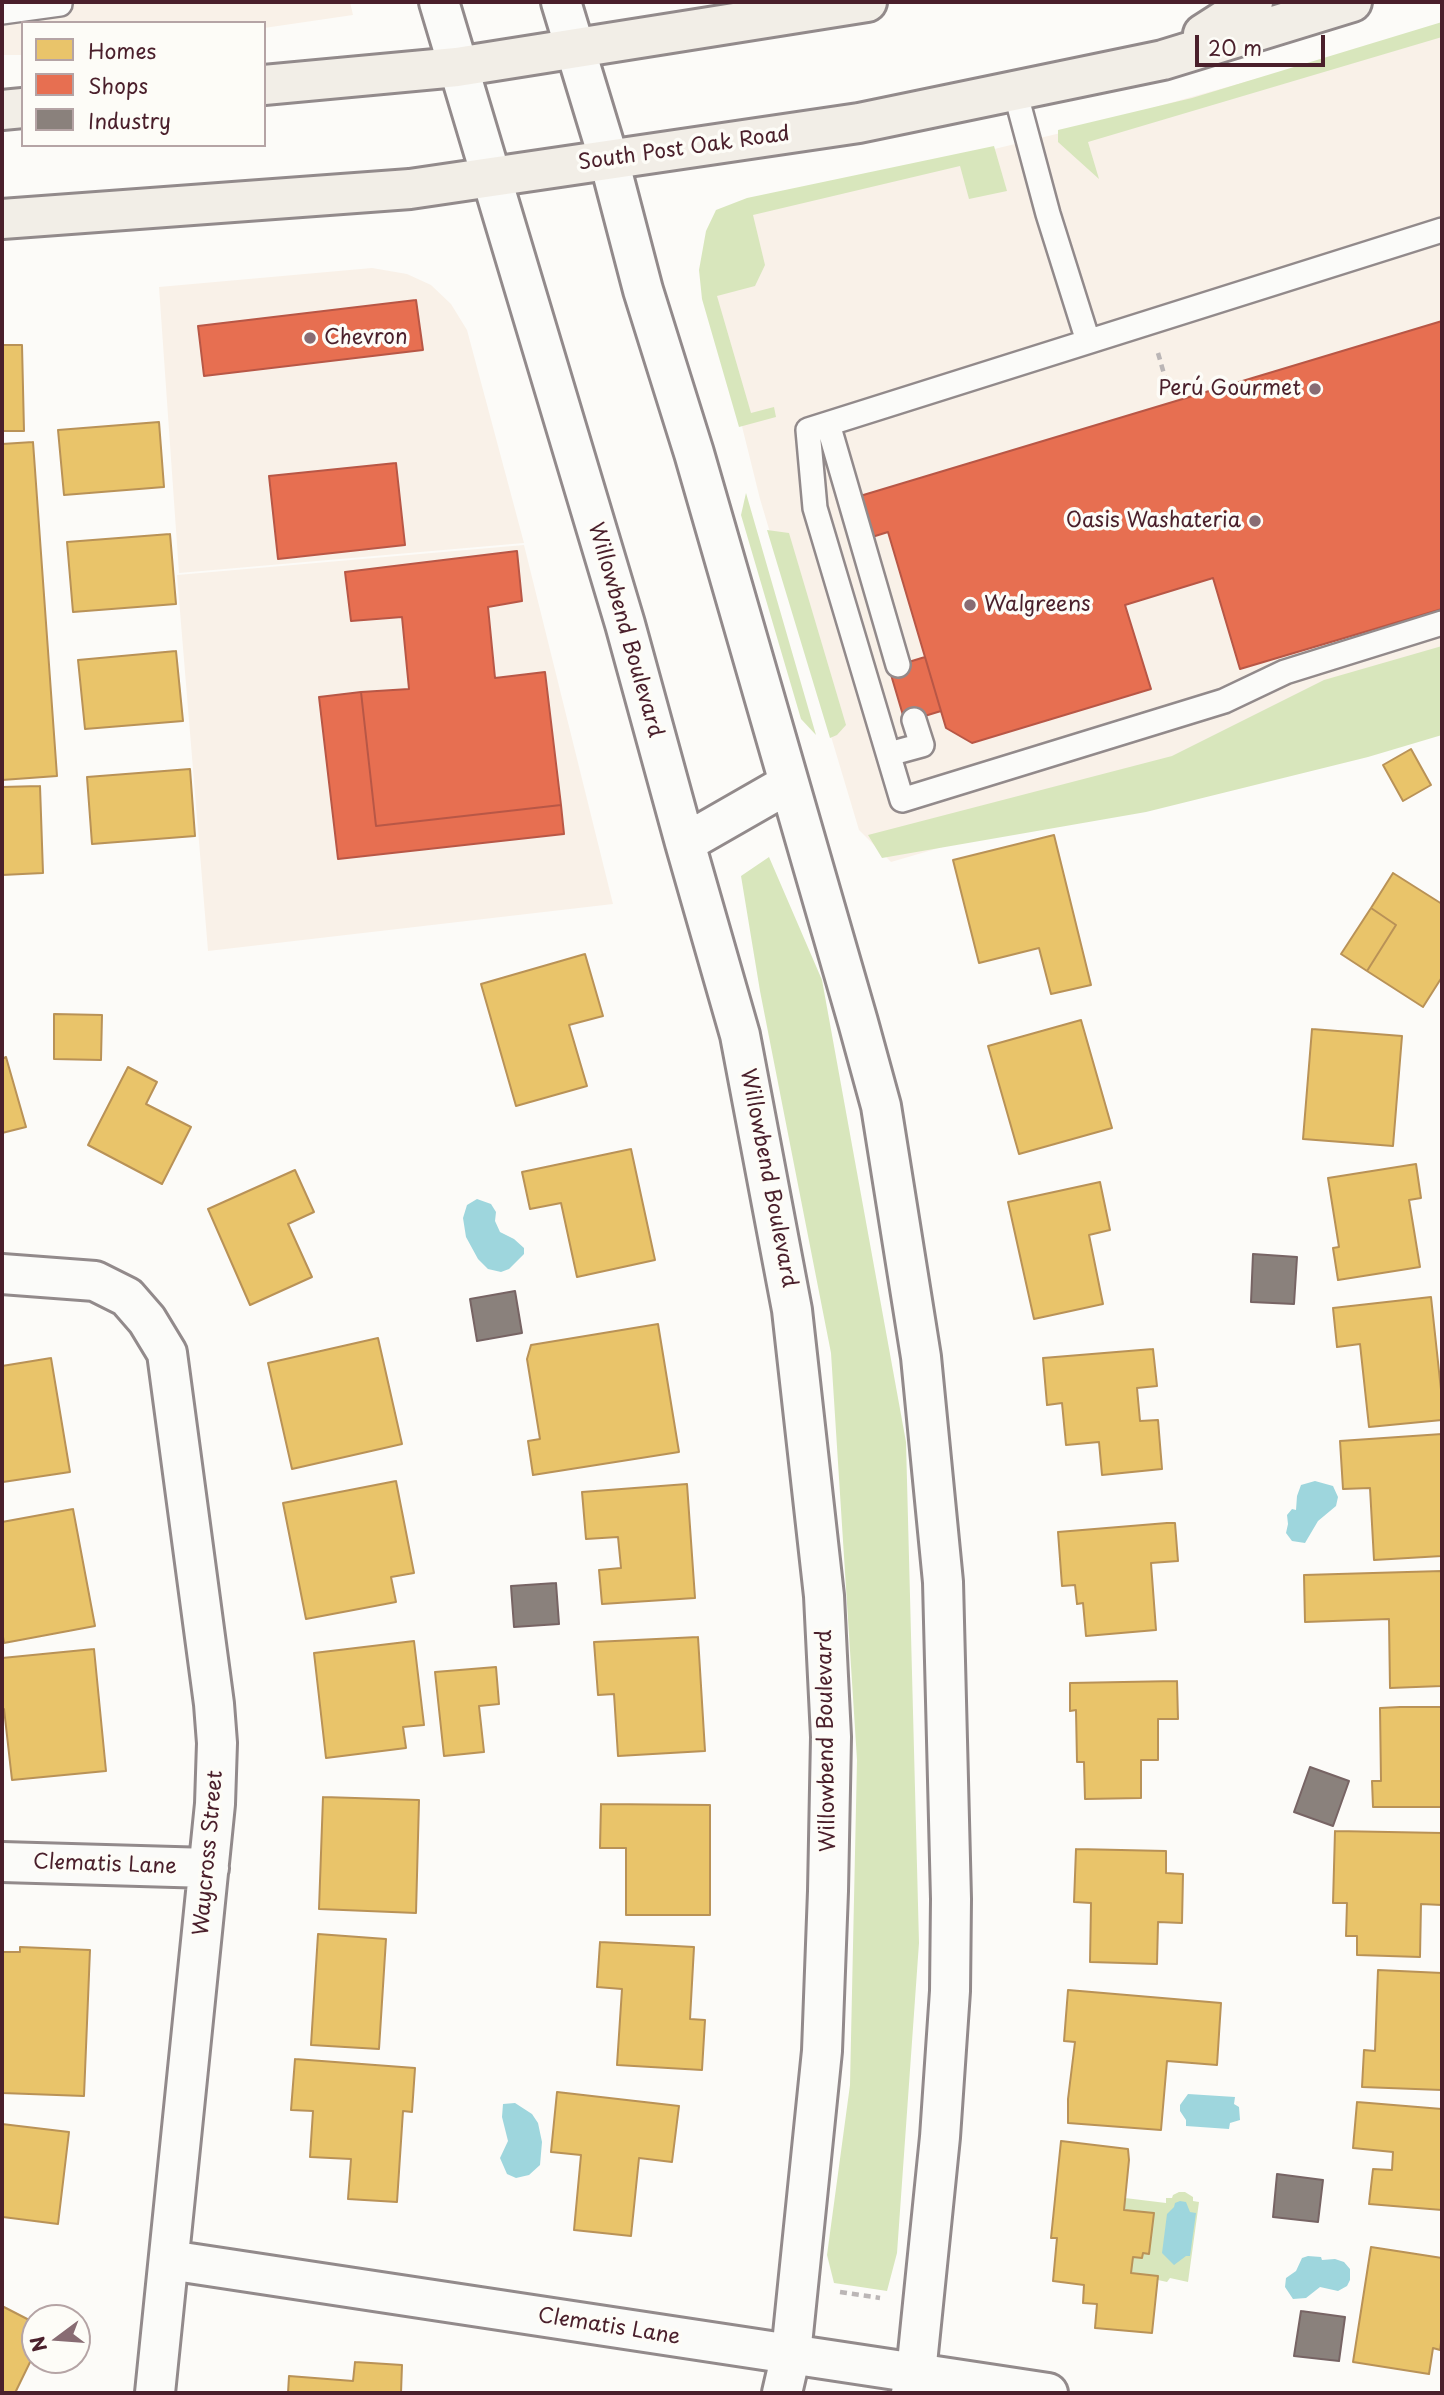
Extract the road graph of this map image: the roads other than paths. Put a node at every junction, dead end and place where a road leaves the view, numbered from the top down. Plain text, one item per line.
1 (439, 2) edge
2 (561, 2) edge
3 (867, 2) edge
4 (1253, 2) edge
5 (1352, 2) edge
6 (61, 10) edge
7 (2, 12) edge
8 (576, 49) junction
9 (1163, 60) junction
10 (457, 67) junction
11 (266, 85) edge
12 (1015, 91) junction
13 (21, 108) edge
14 (2, 110) edge
15 (609, 160) junction
16 (492, 177) junction
17 (2, 219) edge
18 (1442, 230) edge
19 (1088, 341) junction
20 (828, 424) junction
21 (1442, 623) edge
22 (898, 665) dead end
23 (914, 720) dead end
24 (889, 754) junction
25 (788, 784) junction
26 (685, 843) junction
27 (2, 1274) edge
28 (2, 1862) edge
29 (209, 1868) junction
30 (169, 2260) junction
31 (791, 2354) junction
32 (913, 2383) edge
33 (155, 2393) edge
34 (782, 2393) edge
35 (1048, 2393) edge

1 - 10 main road, Willowbend Boulevard
2 - 8 main road
3 - 8 highway
4 - 9 highway
5 - 9 highway, South Post Oak Road
6 - 7 lane
8 - 10 highway
8 - 15 main road
9 - 12 highway, South Post Oak Road
10 - 11 highway
10 - 16 main road, Willowbend Boulevard
12 - 15 highway, South Post Oak Road
12 - 19 lane
13 - 14 highway
15 - 16 highway, South Post Oak Road
15 - 25 main road
16 - 17 highway, South Post Oak Road
16 - 26 main road, Willowbend Boulevard
18 - 19 lane
19 - 20 lane
20 - 22 lane
20 - 24 lane
21 - 24 lane
23 - 24 lane
25 - 26 main road
25 - 32 main road
26 - 31 main road, Willowbend Boulevard
27 - 29 main road, Waycross Street
28 - 29 main road, Clematis Lane
29 - 30 main road, Waycross Street
30 - 31 main road, Clematis Lane
30 - 33 main road, Waycross Street
31 - 32 main road, Clematis Lane
31 - 34 main road, Willowbend Boulevard
32 - 35 main road, Clematis Lane

